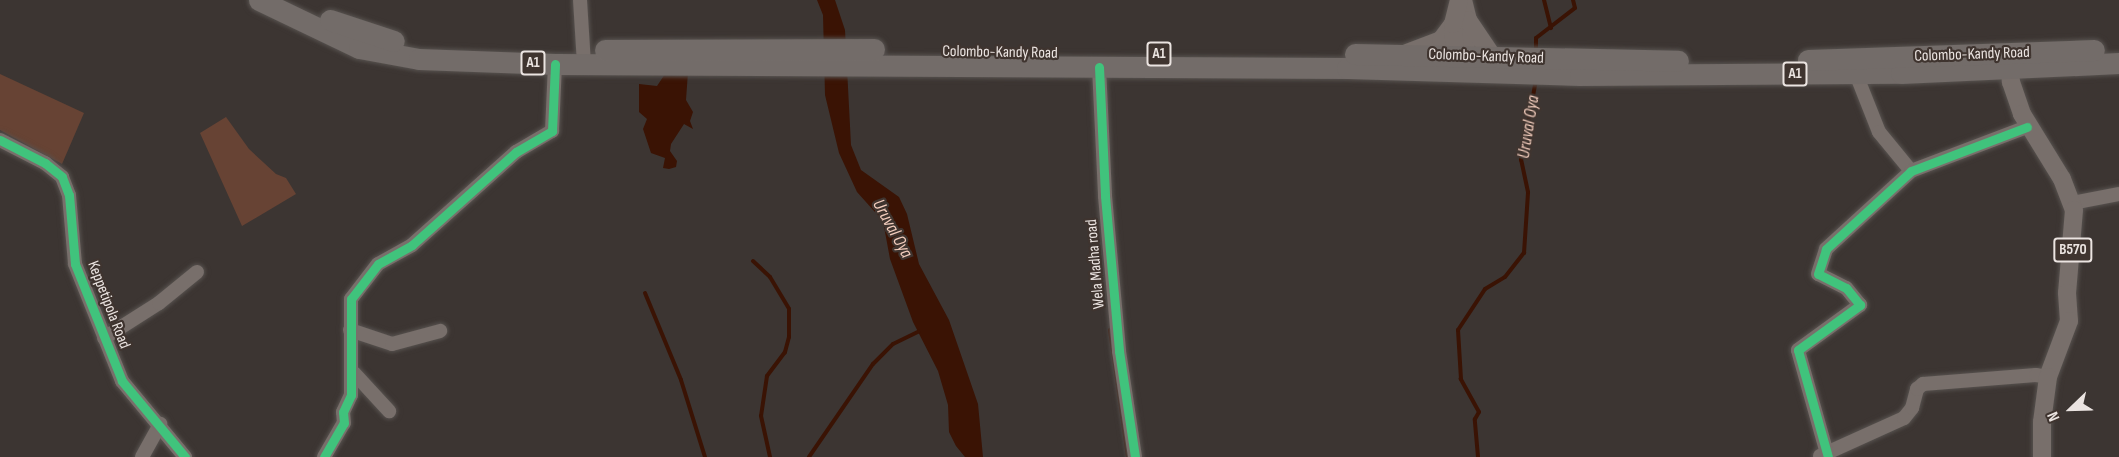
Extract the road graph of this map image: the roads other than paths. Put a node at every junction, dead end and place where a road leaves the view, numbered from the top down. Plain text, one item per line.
1 (259, 0) edge
2 (291, 0) edge
3 (580, 0) edge
4 (1461, 0) edge
5 (1461, 22) junction
6 (2119, 49) edge
7 (1405, 54) junction
8 (584, 57) junction
9 (1031, 61) junction
10 (2010, 62) junction
11 (2119, 63) edge
12 (555, 64) junction
13 (1504, 64) junction
14 (1460, 65) junction
15 (1581, 67) junction
16 (1099, 68) junction
17 (1856, 74) junction
18 (2027, 127) junction
19 (0, 140) edge
20 (1911, 171) junction
21 (2119, 194) edge
22 (2072, 203) junction
23 (197, 272) dead end
24 (350, 330) junction
25 (440, 330) dead end
26 (104, 338) junction
27 (354, 373) junction
28 (2048, 377) junction
29 (389, 411) dead end
30 (160, 424) junction
31 (1824, 456) edge
32 (142, 457) edge
33 (185, 457) edge
34 (324, 457) edge
35 (1135, 457) edge
36 (2042, 457) edge

1 - 12 highway, A1
2 - 8 highway, A1
3 - 8 street
4 - 5 main road
5 - 7 main road
5 - 13 main road
5 - 14 main road
6 - 10 highway, Colombo-Kandy Road / A1
7 - 9 highway, Colombo-Kandy Road / A1
7 - 14 highway, Colombo-Kandy Road / A1
8 - 9 highway, Colombo-Kandy Road / A1
8 - 12 highway, A1
9 - 16 highway, Colombo-Kandy Road / A1
10 - 11 highway, Colombo-Kandy Road / A1
10 - 15 highway, Colombo-Kandy Road / A1
10 - 17 highway, Colombo-Kandy Road / A1
10 - 18 main road, B570
12 - 24 street
13 - 14 highway, Colombo-Kandy Road / A1
13 - 15 highway, Colombo-Kandy Road / A1
14 - 16 highway, Colombo-Kandy Road / A1
15 - 17 highway, Colombo-Kandy Road / A1
16 - 35 street, Wela Madha road
17 - 20 street
18 - 20 street
18 - 22 main road, B570
19 - 26 street, Keppetipola Road
20 - 31 street
21 - 22 street
22 - 28 main road, B570
23 - 26 street
24 - 25 street
24 - 27 street
26 - 30 street, Keppetipola Road
27 - 29 street
27 - 34 street
28 - 31 street
28 - 36 main road, B570
30 - 32 street
30 - 33 street, Keppetipola Road

